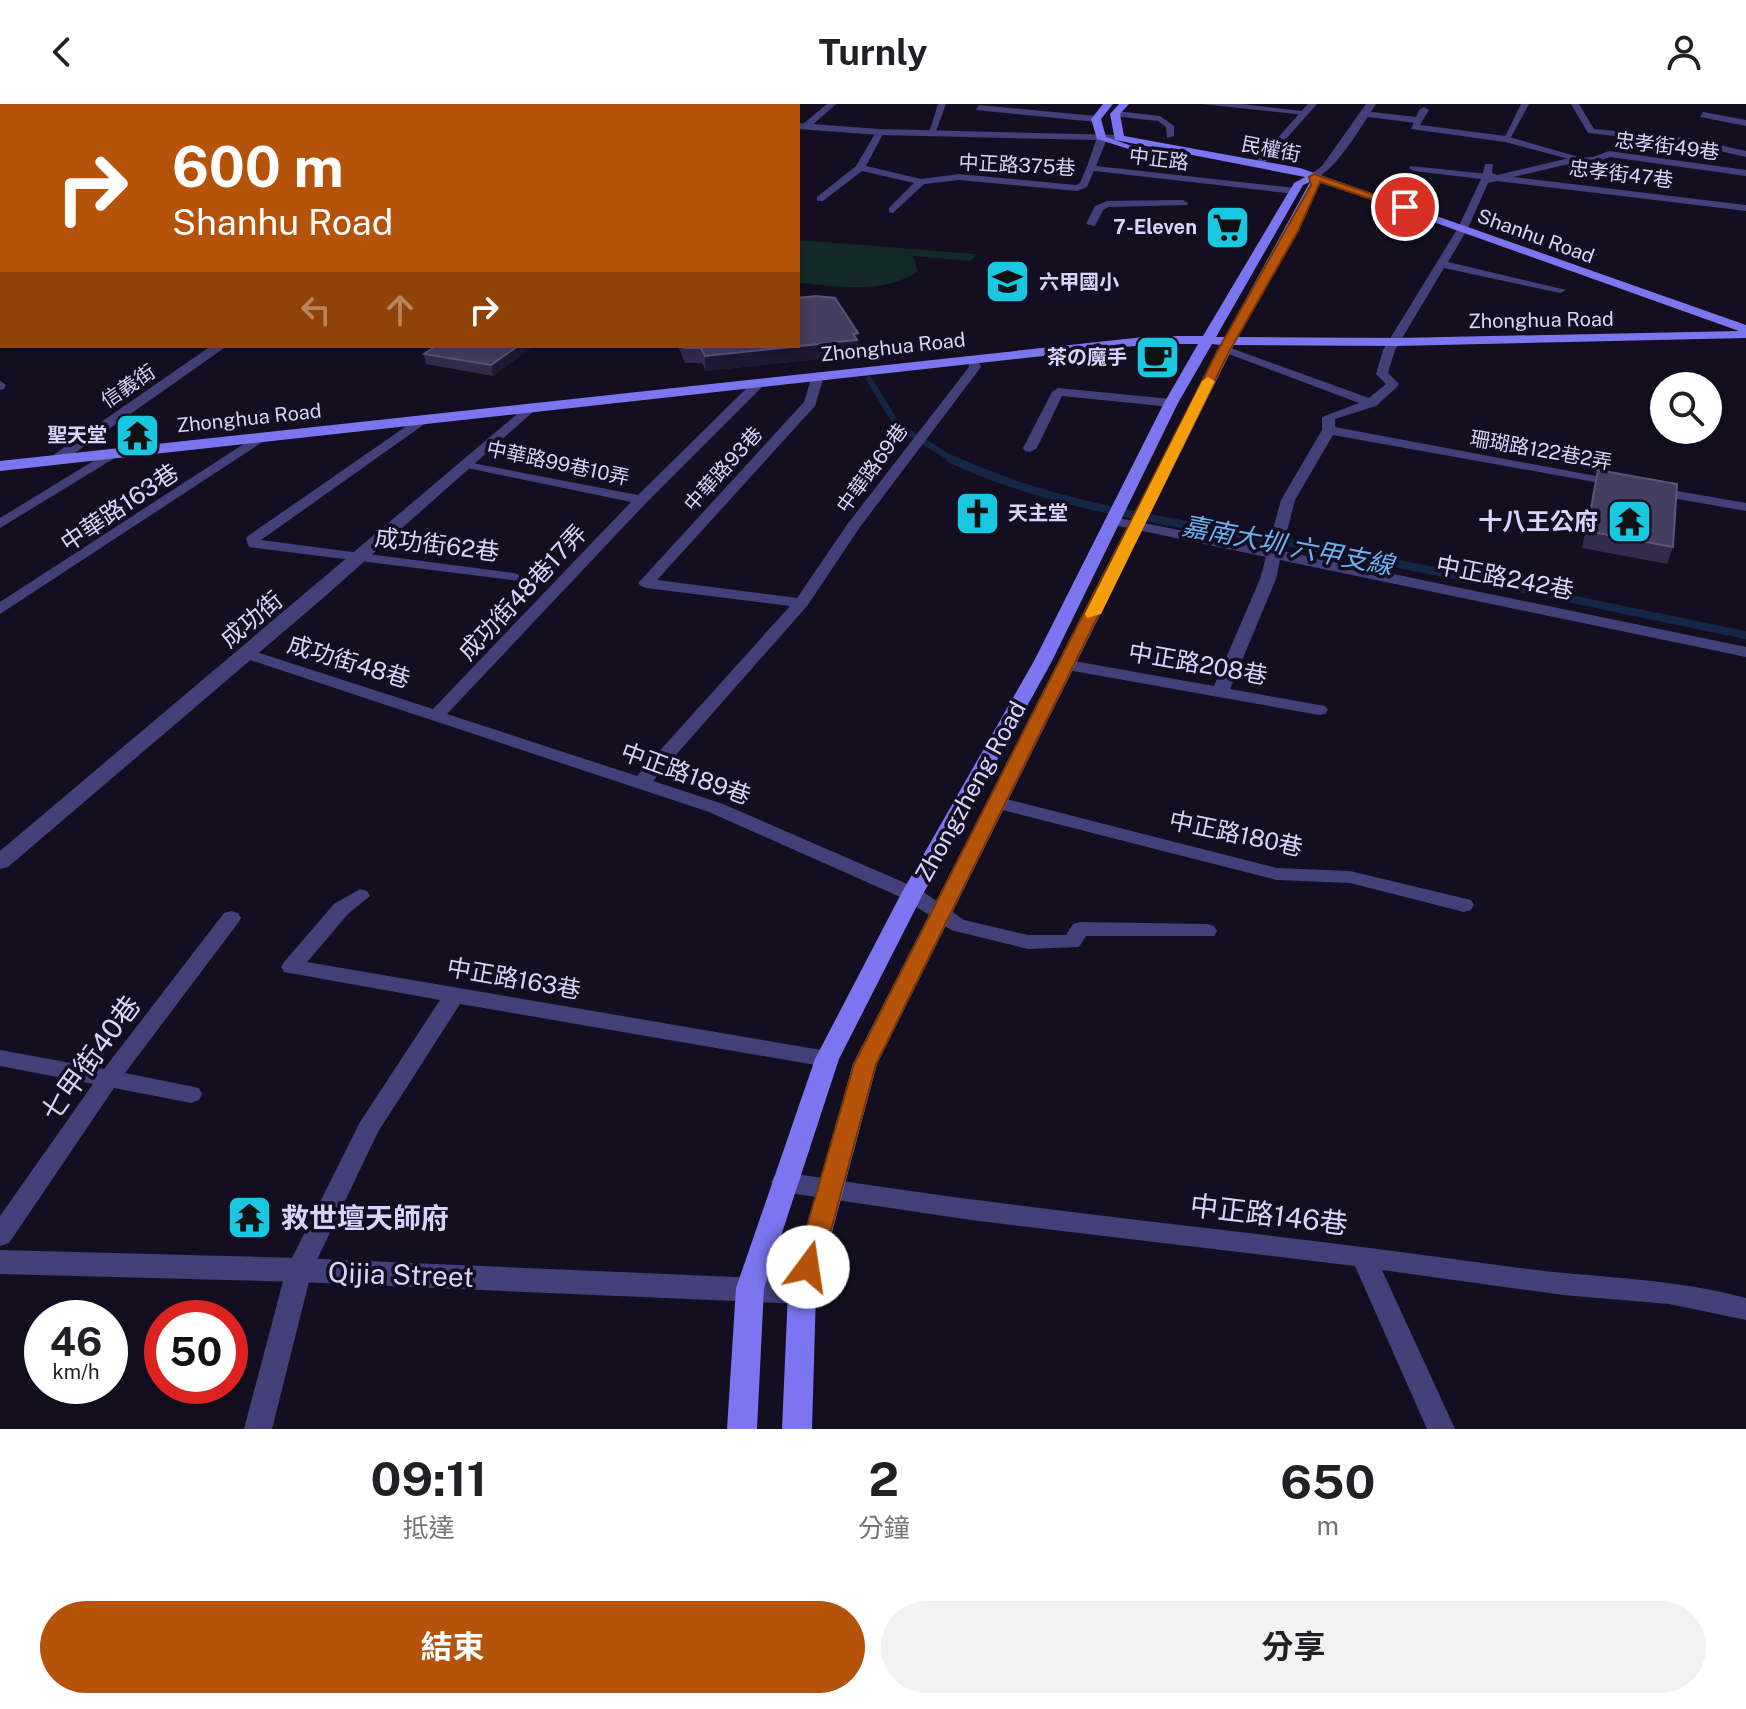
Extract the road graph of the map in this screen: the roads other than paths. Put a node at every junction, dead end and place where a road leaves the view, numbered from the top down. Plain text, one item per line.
1 (832, 104) edge
2 (942, 104) edge
3 (1108, 104) edge
4 (1124, 104) edge
5 (1207, 104) edge
6 (1371, 104) edge
7 (1525, 104) edge
8 (1575, 104) edge
9 (979, 108) dead end
10 (1309, 108) edge
11 (1424, 110) dead end
12 (1115, 114) junction
13 (1363, 114) junction
14 (1703, 115) dead end
15 (1096, 119) junction
16 (1416, 120) junction
17 (1746, 123) edge
18 (1629, 125) dead end
19 (802, 126) edge
20 (880, 132) junction
21 (931, 134) junction
22 (1170, 136) dead end
23 (1119, 138) junction
24 (1102, 139) junction
25 (1506, 139) junction
26 (1733, 139) dead end
27 (1746, 154) edge
28 (1584, 160) junction
29 (1259, 164) junction
30 (1489, 166) dead end
31 (860, 168) junction
32 (1090, 168) junction
33 (1414, 168) dead end
34 (1746, 173) edge
35 (1314, 177) junction
36 (1493, 178) junction
37 (921, 182) junction
38 (1083, 187) junction
39 (1295, 191) junction
40 (820, 199) dead end
41 (1183, 203) dead end
42 (1107, 204) junction
43 (1746, 208) edge
44 (893, 210) dead end
45 (1091, 224) dead end
46 (1463, 228) junction
47 (1443, 264) junction
48 (1560, 290) dead end
49 (1746, 331) edge
50 (1397, 342) junction
51 (1220, 344) junction
52 (217, 348) edge
53 (972, 359) junction
54 (818, 376) junction
55 (760, 382) junction
56 (1171, 403) junction
57 (1371, 403) junction
58 (529, 408) junction
59 (421, 420) junction
60 (1329, 430) junction
61 (259, 438) junction
62 (1030, 448) dead end
63 (113, 453) junction
64 (57, 459) junction
65 (467, 464) junction
66 (0, 466) edge
67 (1625, 486) edge
68 (1641, 488) edge
69 (641, 500) junction
70 (1746, 507) edge
71 (1114, 521) junction
72 (0, 524) edge
73 (1137, 525) junction
74 (1271, 556) junction
75 (355, 559) junction
76 (514, 578) dead end
77 (801, 603) junction
78 (0, 609) edge
79 (1746, 652) edge
80 (247, 654) junction
81 (1068, 665) junction
82 (1221, 690) junction
83 (1319, 710) dead end
84 (438, 714) junction
85 (641, 783) junction
86 (998, 803) junction
87 (0, 862) edge
88 (912, 894) junction
89 (360, 896) dead end
90 (1464, 905) dead end
91 (941, 912) junction
92 (231, 918) dead end
93 (1207, 931) dead end
94 (455, 994) junction
95 (0, 1058) edge
96 (827, 1059) junction
97 (110, 1077) junction
98 (191, 1094) dead end
99 (783, 1182) junction
100 (828, 1190) junction
101 (0, 1236) edge
102 (1363, 1256) junction
103 (0, 1262) edge
104 (299, 1270) junction
105 (750, 1288) junction
106 (802, 1292) junction
107 (1746, 1309) edge
108 (258, 1429) edge
109 (742, 1429) edge
110 (797, 1429) edge
111 (1441, 1429) edge

1 - 19 lane
2 - 21 lane
3 - 15 main road
4 - 12 main road, 中正路
5 - 10 street
6 - 13 street
7 - 25 lane
8 - 27 lane
9 - 15 lane
10 - 29 lane
11 - 16 street
12 - 22 lane
12 - 23 main road, 中正路
13 - 16 lane
13 - 35 street
14 - 17 lane
15 - 24 main road, 中正路
16 - 25 street
18 - 26 lane
19 - 20 street, 民權街
20 - 21 street, 民權街
20 - 31 lane
21 - 24 street, 民權街
23 - 24 street, 民權街
23 - 29 main road, 民權街
24 - 32 street, 中正路
24 - 35 main road, 民權街
25 - 28 street
28 - 34 lane, 忠孝街49巷
28 - 36 lane, 忠孝街49巷
29 - 35 main road, 民權街
30 - 36 street
31 - 37 lane, 中正路375巷
31 - 40 lane
32 - 38 lane, 中正路375巷
32 - 39 street, 中正路
33 - 36 lane, 忠孝街47巷
35 - 39 main road, Zhongzheng Road
35 - 46 main road, Shanhu Road
35 - 51 main road, Zhongzheng Road
36 - 43 lane, 忠孝街47巷
36 - 46 lane
37 - 38 lane, 中正路375巷
37 - 44 lane
38 - 42 lane
39 - 51 main road, Zhongzheng Road
41 - 42 lane
42 - 45 lane
46 - 47 lane
46 - 49 main road, Shanhu Road
47 - 48 lane
47 - 50 lane
49 - 50 main road, Zhonghua Road
50 - 51 main road, Zhonghua Road
50 - 57 lane
51 - 53 main road, Zhonghua Road
51 - 56 main road, Zhongzheng Road
51 - 57 lane
51 - 73 main road, Zhongzheng Road
52 - 64 street, 信義街
53 - 54 main road, Zhonghua Road
53 - 77 lane, 中華路69巷
54 - 55 main road, Zhonghua Road
54 - 77 lane, 中華路93巷
55 - 58 main road, Zhonghua Road
55 - 69 lane, 成功街48巷17弄
56 - 62 lane
56 - 71 main road, Zhongzheng Road
57 - 60 lane
58 - 59 main road, Zhonghua Road
58 - 65 street, 成功街
59 - 61 main road, Zhonghua Road
59 - 75 lane, 成功街62巷
60 - 67 lane, 珊瑚路122巷2弄
60 - 74 lane
61 - 63 main road, Zhonghua Road
61 - 78 lane, 中華路163巷
63 - 64 main road, Zhonghua Road
63 - 72 lane
64 - 66 main road, Zhonghua Road
65 - 69 lane, 中華路99巷10弄
65 - 75 street, 成功街
68 - 70 lane, 珊瑚路122巷2弄
69 - 84 lane, 成功街48巷17弄
71 - 73 lane, 中正路242巷
71 - 88 main road, Zhongzheng Road
73 - 74 lane, 中正路242巷
73 - 81 main road, Zhongzheng Road
74 - 79 lane, 中正路242巷
74 - 82 lane
75 - 76 lane, 成功街62巷
75 - 80 street, 成功街
77 - 85 lane
80 - 84 lane, 成功街48巷
80 - 87 street, 成功街
81 - 82 lane, 中正路208巷
81 - 86 main road, Zhongzheng Road
82 - 83 lane, 中正路208巷
84 - 85 lane, 中正路189巷
85 - 88 lane, 中正路189巷
86 - 90 lane, 中正路180巷
86 - 91 main road, Zhongzheng Road
88 - 91 lane, 中正路189巷
88 - 96 main road, Zhongzheng Road
89 - 94 lane, 中正路163巷
91 - 93 lane, 中正路189巷
91 - 100 main road, Zhongzheng Road
92 - 97 lane, 七甲街40巷
94 - 96 lane, 中正路163巷
94 - 104 lane
95 - 97 lane
96 - 99 main road, Zhongzheng Road
97 - 98 lane
97 - 101 lane, 七甲街40巷
99 - 100 lane, 中正路146巷
99 - 105 main road, Zhongzheng Road
100 - 102 lane, 中正路146巷
100 - 106 main road, Zhongzheng Road
102 - 107 lane, 中正路146巷
102 - 111 lane
103 - 104 street, Qijia Street
104 - 105 street, Qijia Street
104 - 108 lane
105 - 106 street, Qijia Street
105 - 109 main road, Zhongzheng Road
106 - 110 main road, Zhongzheng Road

